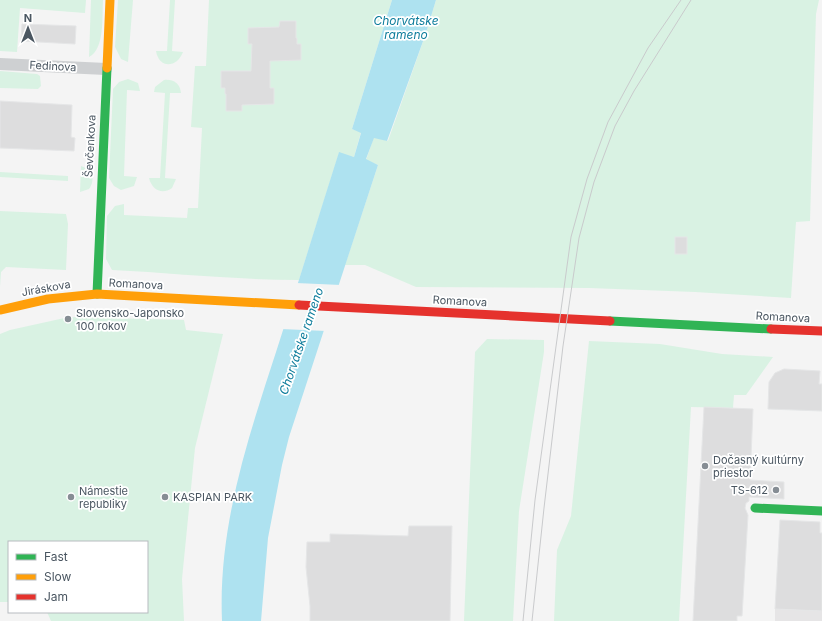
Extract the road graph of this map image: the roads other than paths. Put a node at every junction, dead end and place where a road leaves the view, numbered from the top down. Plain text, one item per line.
1 (110, 0) edge
2 (0, 64) edge
3 (106, 69) junction
4 (97, 294) junction
5 (0, 310) edge
6 (822, 331) edge
7 (756, 508) dead end
8 (822, 511) edge

1 - 3 street, Ševčenkova
2 - 3 street, Fedinova
3 - 4 street, Ševčenkova
4 - 5 street, Jiráskova
4 - 6 street, Romanova
7 - 8 street

